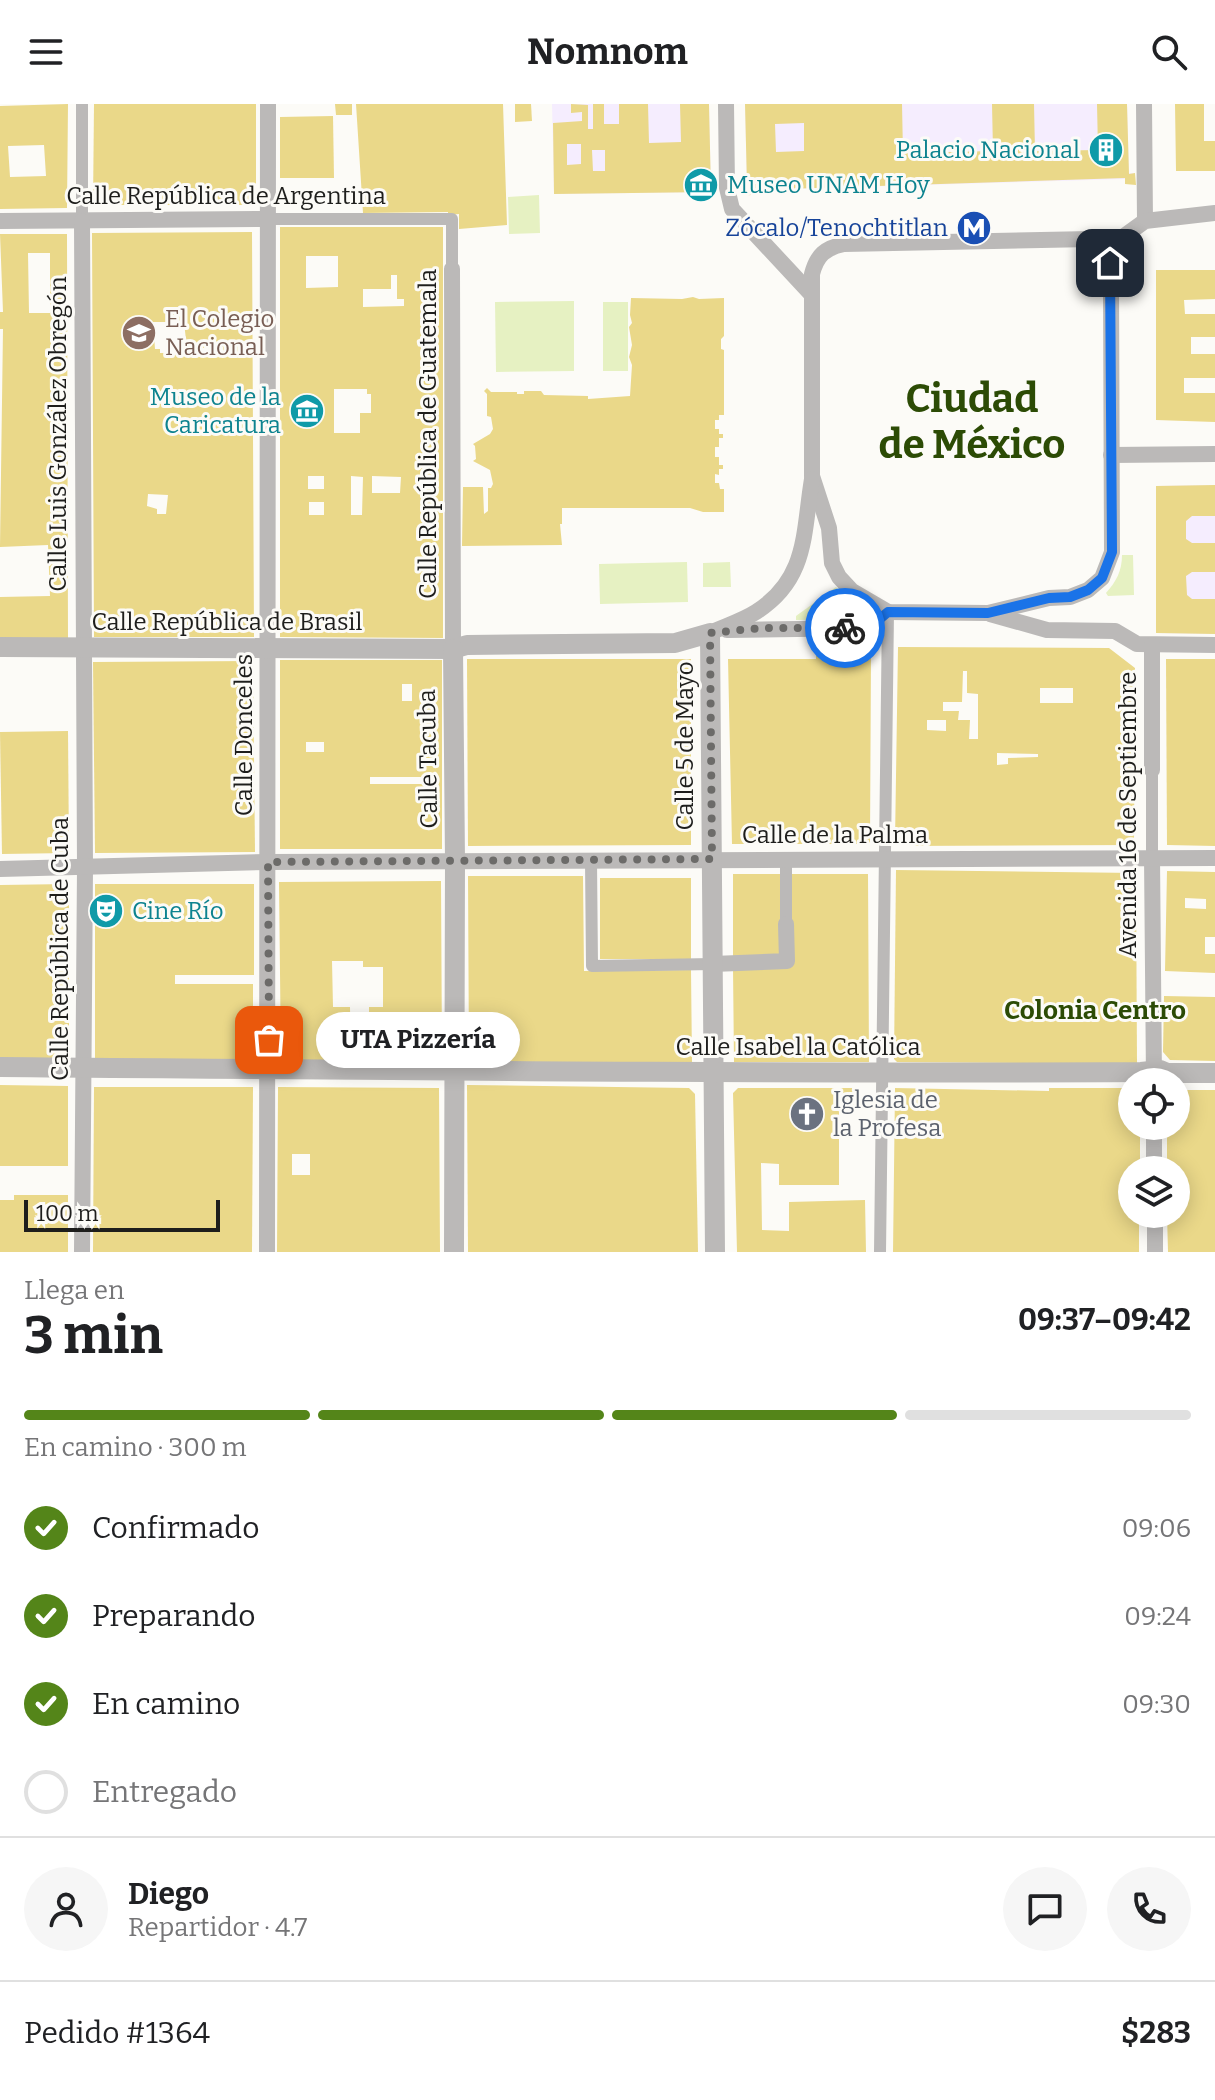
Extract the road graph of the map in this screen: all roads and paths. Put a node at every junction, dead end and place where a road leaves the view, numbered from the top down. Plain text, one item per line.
1 (82, 104) edge
2 (268, 104) edge
3 (726, 104) edge
4 (1144, 104) edge
5 (1215, 213) edge
6 (268, 219) junction
7 (452, 219) joint
8 (0, 221) edge
9 (82, 221) junction
10 (1145, 221) junction
11 (1105, 250) junction
12 (452, 269) joint
13 (812, 295) junction
14 (1215, 454) edge
15 (1111, 455) junction
16 (812, 476) junction
17 (888, 612) junction
18 (988, 613) junction
19 (710, 633) junction
20 (1152, 645) junction
21 (1215, 645) edge
22 (0, 647) edge
23 (82, 647) junction
24 (269, 649) junction
25 (453, 649) junction
26 (1152, 770) joint
27 (1152, 857) junction
28 (1215, 858) edge
29 (712, 859) junction
30 (885, 859) junction
31 (786, 860) junction
32 (455, 861) junction
33 (591, 861) junction
34 (268, 862) junction
35 (85, 868) junction
36 (0, 869) edge
37 (786, 924) joint
38 (713, 964) junction
39 (0, 1067) edge
40 (84, 1068) junction
41 (1154, 1068) edge
42 (269, 1070) junction
43 (714, 1072) junction
44 (455, 1073) junction
45 (882, 1073) junction
46 (1190, 1073) edge
47 (1215, 1073) edge
48 (1118, 1074) edge
49 (1155, 1228) edge
50 (82, 1252) edge
51 (267, 1252) edge
52 (454, 1252) edge
53 (715, 1252) edge
54 (880, 1252) edge
55 (1155, 1252) edge

1 - 9 street
2 - 6 street, Calle Donceles
3 - 13 street
4 - 10 street
5 - 10 street
6 - 7 street, Calle República de Argentina
6 - 9 street, Calle República de Argentina
6 - 24 street, Calle Donceles
7 - 12 street, Calle República de Guatemala
8 - 9 street, Calle República de Argentina
9 - 23 street, Calle Luis González Obregón
10 - 11 street
11 - 13 street
11 - 15 street
12 - 25 street, Calle República de Guatemala
13 - 16 street
14 - 15 street
15 - 18 street
16 - 17 street
16 - 19 street
17 - 18 street
17 - 19 street
17 - 30 street
18 - 20 street
19 - 25 street, Calle República de Brasil
19 - 29 street, Calle 5 de Mayo
20 - 21 street
20 - 26 street, Avenida 16 de Septiembre
22 - 23 street, Calle República de Brasil
23 - 24 street, Calle República de Brasil
23 - 35 street, Calle República de Cuba
24 - 25 street, Calle República de Brasil
24 - 34 street, Calle Donceles
25 - 32 street, Calle Tacuba
26 - 27 street, Avenida 16 de Septiembre
27 - 28 street, Calle de la Palma
27 - 30 street, Calle de la Palma
27 - 41 street, Avenida 16 de Septiembre
29 - 31 street, Calle de la Palma
29 - 33 street, Calle de la Palma
29 - 38 street, Calle 5 de Mayo
30 - 31 street, Calle de la Palma
30 - 45 street
31 - 37 street
32 - 33 street, Calle de la Palma
32 - 34 street, Calle de la Palma
32 - 44 street, Calle Tacuba
33 - 38 street
34 - 35 street, Calle de la Palma
34 - 42 street, Calle Donceles
35 - 36 street, Calle de la Palma
35 - 40 street, Calle República de Cuba
37 - 38 street
38 - 43 street, Calle 5 de Mayo
39 - 40 street, Calle Isabel la Católica
40 - 42 street, Calle Isabel la Católica
40 - 50 street, Calle República de Cuba
42 - 44 street, Calle Isabel la Católica
42 - 51 street, Calle Donceles
43 - 44 street, Calle Isabel la Católica
43 - 45 street, Calle Isabel la Católica
43 - 53 street, Calle 5 de Mayo
44 - 52 street, Calle Tacuba
45 - 48 street, Calle Isabel la Católica
45 - 54 street
46 - 47 street, Calle Isabel la Católica
49 - 55 street

